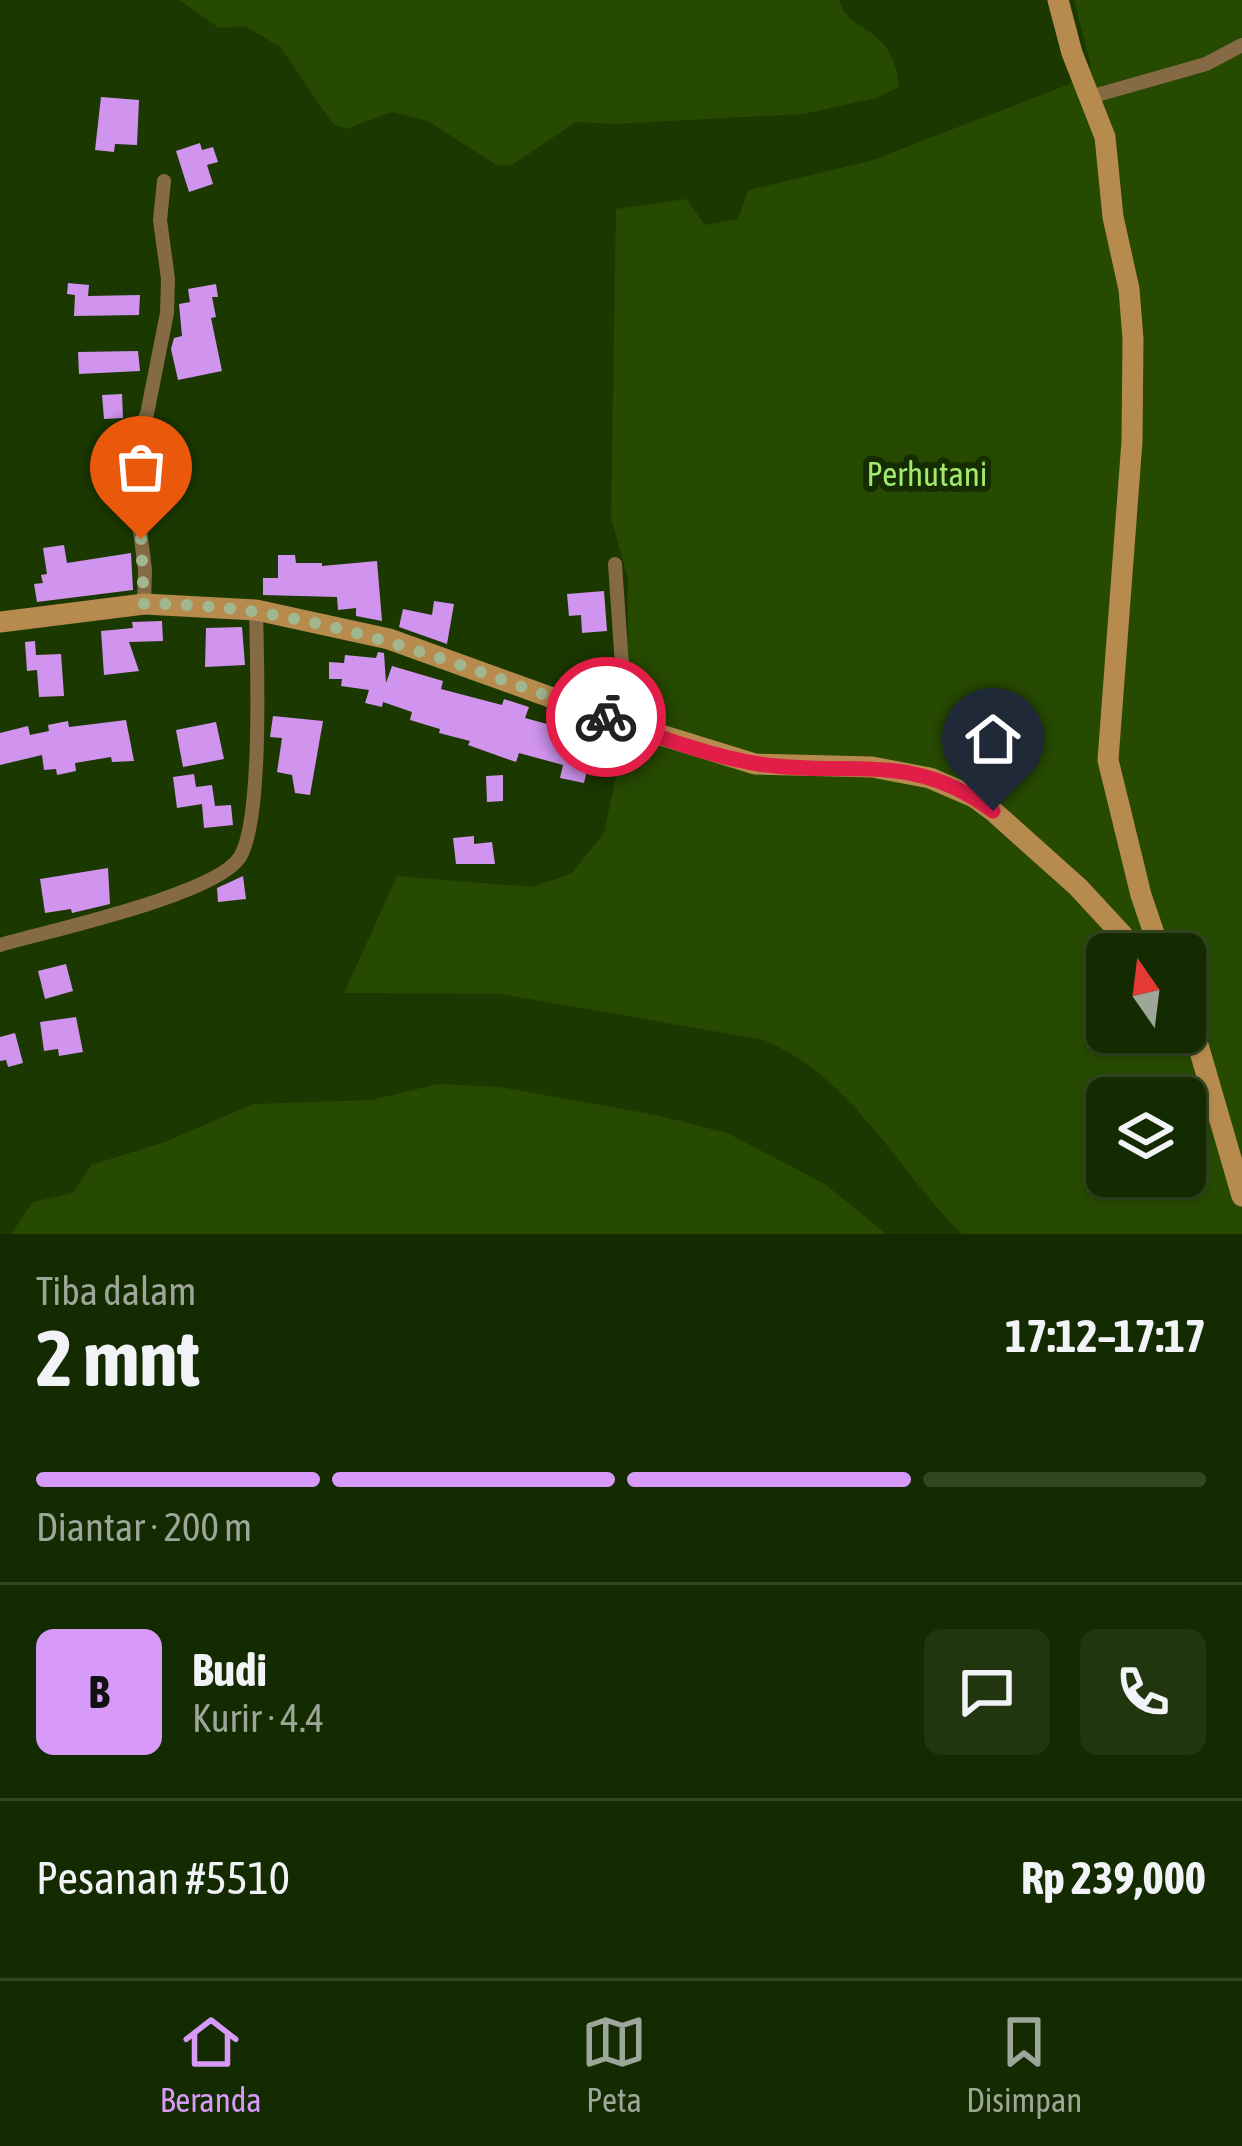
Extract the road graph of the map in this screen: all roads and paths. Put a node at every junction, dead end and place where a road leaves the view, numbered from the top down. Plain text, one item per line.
1 (1058, 0) edge
2 (1242, 45) edge
3 (1090, 97) junction
4 (164, 181) dead end
5 (615, 564) dead end
6 (144, 604) junction
7 (256, 610) junction
8 (0, 622) edge
9 (619, 722) junction
10 (1120, 933) edge
11 (1155, 933) edge
12 (0, 945) edge
13 (1200, 1053) edge
14 (1242, 1196) edge

1 - 3 street
2 - 3 street
3 - 11 street
4 - 6 street
5 - 9 street
6 - 7 street
6 - 8 street
7 - 9 street
7 - 12 street
9 - 10 street
13 - 14 street

